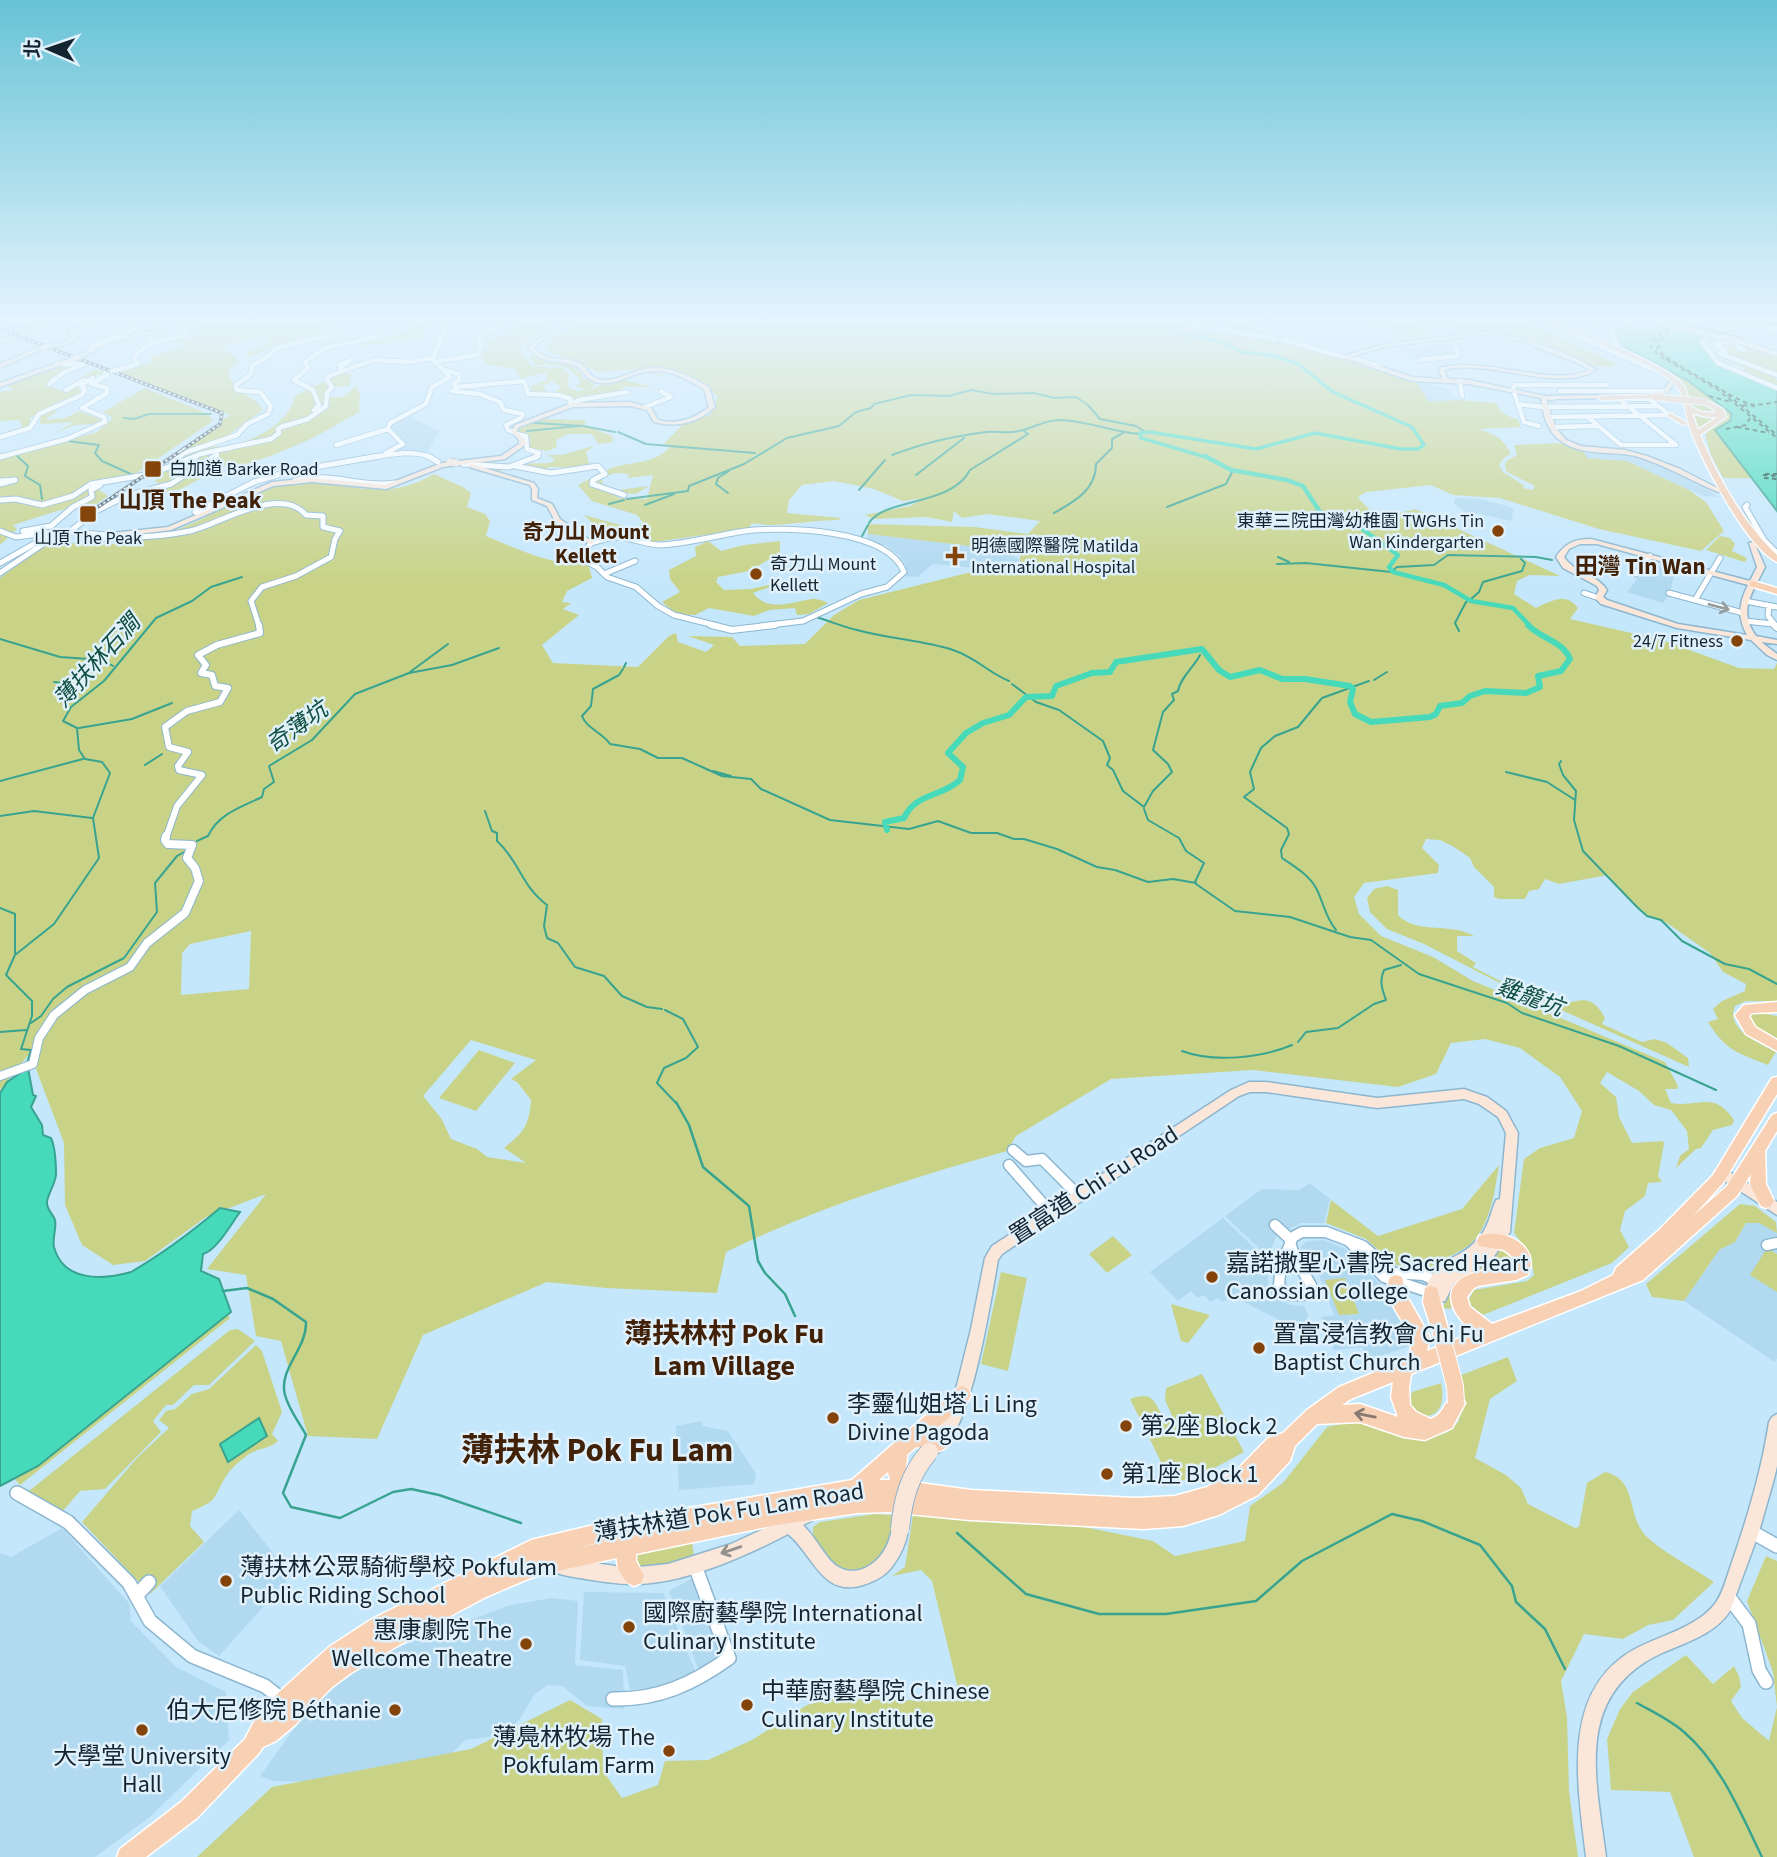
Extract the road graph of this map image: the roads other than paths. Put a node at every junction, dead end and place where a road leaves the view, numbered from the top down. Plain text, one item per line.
1 (49, 410) edge
2 (84, 410) edge
3 (269, 410) edge
4 (315, 410) edge
5 (320, 410) edge
6 (415, 410) edge
7 (503, 410) edge
8 (554, 410) edge
9 (649, 410) edge
10 (706, 410) edge
11 (1519, 410) edge
12 (1548, 410) edge
13 (1566, 410) edge
14 (1592, 410) edge
15 (1633, 410) edge
16 (1663, 410) edge
17 (1680, 410) edge
18 (1689, 410) edge
19 (1694, 410) edge
20 (1717, 410) edge
21 (1719, 410) edge
22 (1670, 415) junction
23 (1549, 417) junction
24 (1574, 417) junction
25 (1588, 417) junction
26 (1600, 417) junction
27 (1642, 417) junction
28 (305, 420) junction
29 (1685, 424) junction
30 (1539, 426) dead end
31 (1554, 426) junction
32 (1598, 426) junction
33 (281, 427) junction
34 (388, 429) junction
35 (515, 433) junction
36 (1697, 434) junction
37 (0, 437) edge
38 (335, 445) dead end
39 (1639, 446) junction
40 (0, 457) edge
41 (376, 457) junction
42 (1646, 457) junction
43 (486, 461) junction
44 (438, 462) junction
45 (455, 463) junction
46 (505, 466) junction
47 (515, 466) junction
48 (151, 474) junction
49 (115, 479) junction
50 (403, 480) junction
51 (1712, 480) junction
52 (1697, 481) junction
53 (1720, 491) junction
54 (624, 495) dead end
55 (237, 499) junction
56 (0, 500) edge
57 (1747, 505) dead end
58 (0, 531) edge
59 (43, 531) dead end
60 (63, 532) junction
61 (100, 535) junction
62 (111, 535) joint
63 (591, 543) junction
64 (1752, 543) junction
65 (1777, 553) edge
66 (1650, 556) junction
67 (1720, 558) dead end
68 (1777, 560) edge
69 (635, 561) dead end
70 (0, 563) edge
71 (1777, 565) edge
72 (0, 573) edge
73 (1636, 573) dead end
74 (1711, 573) junction
75 (604, 574) junction
76 (1753, 584) junction
77 (1777, 591) edge
78 (1584, 593) dead end
79 (1669, 593) dead end
80 (1599, 598) junction
81 (1695, 600) junction
82 (1745, 601) junction
83 (1769, 606) junction
84 (1777, 607) edge
85 (1744, 617) junction
86 (1775, 627) edge
87 (1752, 637) junction
88 (1777, 642) edge
89 (1777, 658) edge
90 (1777, 1010) edge
91 (1777, 1046) edge
92 (5, 1074) edge
93 (1777, 1082) edge
94 (1774, 1124) edge
95 (1013, 1150) dead end
96 (1758, 1153) junction
97 (1026, 1161) junction
98 (1722, 1172) junction
99 (1738, 1182) junction
100 (1078, 1195) junction
101 (1772, 1205) edge
102 (1051, 1213) junction
103 (1275, 1225) dead end
104 (1492, 1240) junction
105 (1291, 1242) junction
106 (1301, 1269) junction
107 (1279, 1276) junction
108 (1399, 1278) junction
109 (1620, 1280) junction
110 (1438, 1288) junction
111 (1441, 1333) joint
112 (1493, 1334) junction
113 (1410, 1367) junction
114 (962, 1395) junction
115 (1312, 1416) junction
116 (1777, 1422) edge
117 (1438, 1426) junction
118 (915, 1438) junction
119 (1288, 1441) junction
120 (934, 1447) junction
121 (898, 1454) junction
122 (856, 1488) junction
123 (908, 1490) junction
124 (17, 1493) dead end
125 (815, 1509) junction
126 (796, 1530) junction
127 (1752, 1532) junction
128 (630, 1537) junction
129 (1777, 1546) edge
130 (694, 1563) junction
131 (544, 1564) junction
132 (634, 1576) junction
133 (149, 1582) dead end
134 (136, 1596) junction
135 (1728, 1596) junction
136 (1766, 1682) dead end
137 (612, 1699) dead end
138 (288, 1706) junction
139 (128, 1857) edge
140 (1596, 1857) edge

1 - 37 street
2 - 40 street
3 - 48 street
4 - 28 street
5 - 28 street
6 - 34 street
7 - 35 street
8 - 35 main road
9 - 10 main road
11 - 30 street
12 - 23 main road
13 - 24 street
14 - 26 street
15 - 27 street
16 - 22 street
17 - 29 main road
18 - 36 main road
19 - 20 main road
21 - 36 main road
22 - 27 street
22 - 29 main road
23 - 24 street
23 - 31 main road
24 - 25 street
25 - 26 street
25 - 32 street
26 - 27 street
27 - 39 street
28 - 33 street
29 - 51 main road
31 - 32 street
31 - 42 main road
32 - 39 street
33 - 48 street
33 - 60 street
34 - 38 street
34 - 41 street
35 - 43 main road
35 - 47 street
36 - 68 main road
39 - 42 street
41 - 44 street
41 - 55 street
42 - 52 main road
43 - 46 street
43 - 50 main road
44 - 45 main road
44 - 50 main road
45 - 46 street
45 - 50 main road
45 - 63 main road
46 - 47 street
47 - 54 street
48 - 49 street
49 - 56 street
49 - 59 street
50 - 55 main road
51 - 52 main road
51 - 53 main road
52 - 53 main road
53 - 64 main road
55 - 62 main road
57 - 65 street
58 - 60 street
60 - 61 street
60 - 70 street
60 - 72 street
61 - 62 street
61 - 92 street
63 - 75 street
63 - 75 street
64 - 71 main road
64 - 76 main road
66 - 73 street
66 - 74 main road
66 - 80 main road
67 - 74 street
69 - 75 street
74 - 76 main road
74 - 81 street
76 - 77 main road
76 - 82 main road
78 - 80 street
79 - 81 street
80 - 87 main road
81 -> 85 street
82 - 83 street
82 - 85 main road
83 - 84 street
83 - 86 street
85 - 86 street
85 - 87 main road
87 - 88 main road
87 - 89 main road
90 - 91 main road
93 - 98 main road, 薄扶林道 Pok Fu Lam Road
94 - 96 main road, 薄扶林道 Pok Fu Lam Road
95 - 97 street
96 - 99 main road, 薄扶林道 Pok Fu Lam Road
96 - 101 main road
97 - 100 street
97 - 102 street
98 - 99 main road
98 - 109 main road, 薄扶林道 Pok Fu Lam Road
99 - 101 main road
99 - 109 main road, 薄扶林道 Pok Fu Lam Road
100 - 102 main road, 置富道 Chi Fu Road
100 - 104 main road, 置富道 Chi Fu Road
102 - 114 main road, 置富道 Chi Fu Road
103 - 105 street
104 - 110 main road, 置富道 Chi Fu Road
104 - 112 main road
105 - 106 street
105 - 107 street
105 - 108 street
106 - 107 street
106 - 107 street
108 - 110 street
108 - 113 main road
109 - 112 main road, 薄扶林道 Pok Fu Lam Road
110 - 111 main road
111 - 117 main road, bridge
112 - 113 main road, 薄扶林道 Pok Fu Lam Road
113 - 115 main road, 薄扶林道 Pok Fu Lam Road
113 - 117 main road
114 - 118 main road
114 - 120 main road, 置富道 Chi Fu Road
117 -> 115 main road
115 - 119 main road, 薄扶林道 Pok Fu Lam Road
116 - 127 main road
118 - 120 main road
118 - 121 main road
119 - 123 main road, 薄扶林道 Pok Fu Lam Road
119 - 125 main road, 薄扶林道 Pok Fu Lam Road
120 - 126 main road, 置富道 Chi Fu Road, bridge
121 - 122 main road
121 - 123 main road
122 - 123 main road, 薄扶林道 Pok Fu Lam Road
122 - 128 main road, 薄扶林道 Pok Fu Lam Road
124 - 134 street
125 - 126 main road
125 - 128 main road, 薄扶林道 Pok Fu Lam Road
126 -> 130 main road, 薄扶林道 Pok Fu Lam Road
127 - 129 street
127 - 135 main road
128 - 131 main road, 薄扶林道 Pok Fu Lam Road
128 - 132 main road
128 - 138 main road, 薄扶林道 Pok Fu Lam Road
130 - 132 main road, 薄扶林道 Pok Fu Lam Road
130 - 137 street
131 - 132 main road, 薄扶林道 Pok Fu Lam Road
131 - 138 main road, 薄扶林道 Pok Fu Lam Road
133 - 134 street
134 - 138 street
135 - 136 street
135 - 140 main road
138 - 139 main road, 薄扶林道 Pok Fu Lam Road

